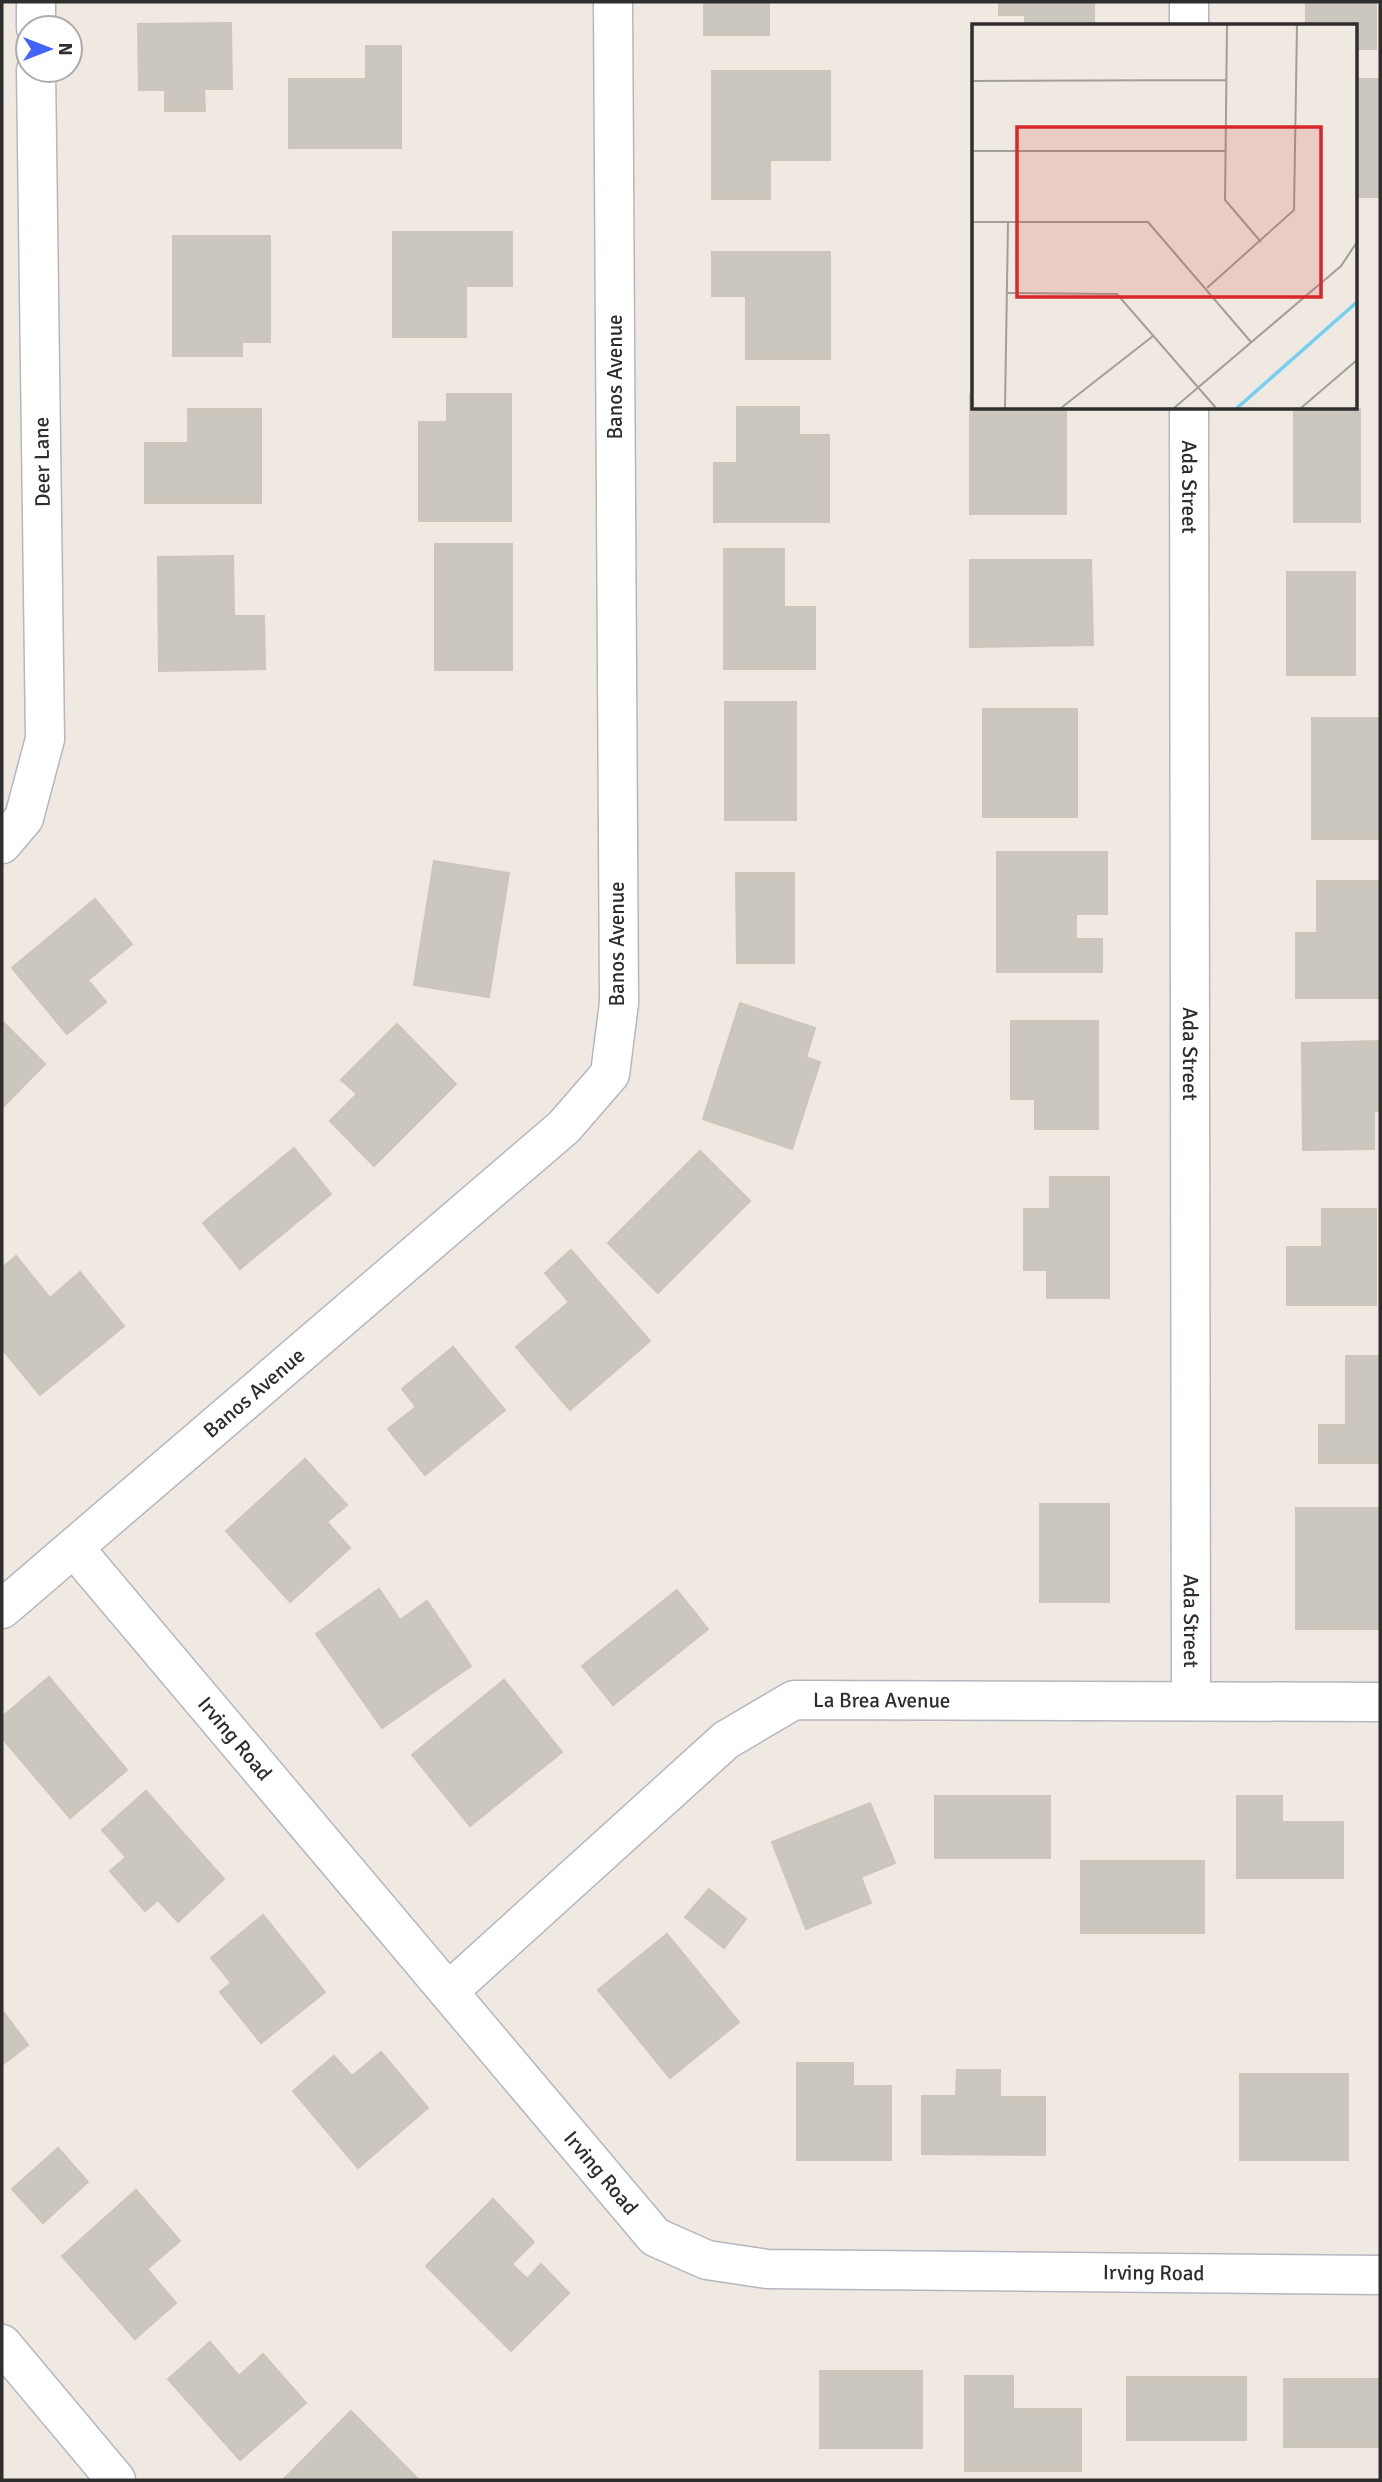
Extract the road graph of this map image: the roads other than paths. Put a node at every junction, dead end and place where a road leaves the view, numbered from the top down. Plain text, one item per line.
1 (613, 2) edge
2 (1189, 2) edge
3 (1189, 24) edge
4 (36, 84) edge
5 (1189, 410) edge
6 (2, 844) edge
7 (75, 1549) junction
8 (2, 1609) edge
9 (1191, 1700) junction
10 (1380, 1702) edge
11 (450, 1990) junction
12 (1380, 2275) edge
13 (2, 2344) edge
14 (116, 2480) edge

1 - 7 street, Banos Avenue
2 - 3 street
4 - 6 street, Deer Lane
5 - 9 street, Ada Street
7 - 8 street, Banos Avenue
7 - 11 street, Irving Road
9 - 10 street, La Brea Avenue
9 - 11 street, La Brea Avenue
11 - 12 street, Irving Road
13 - 14 street

